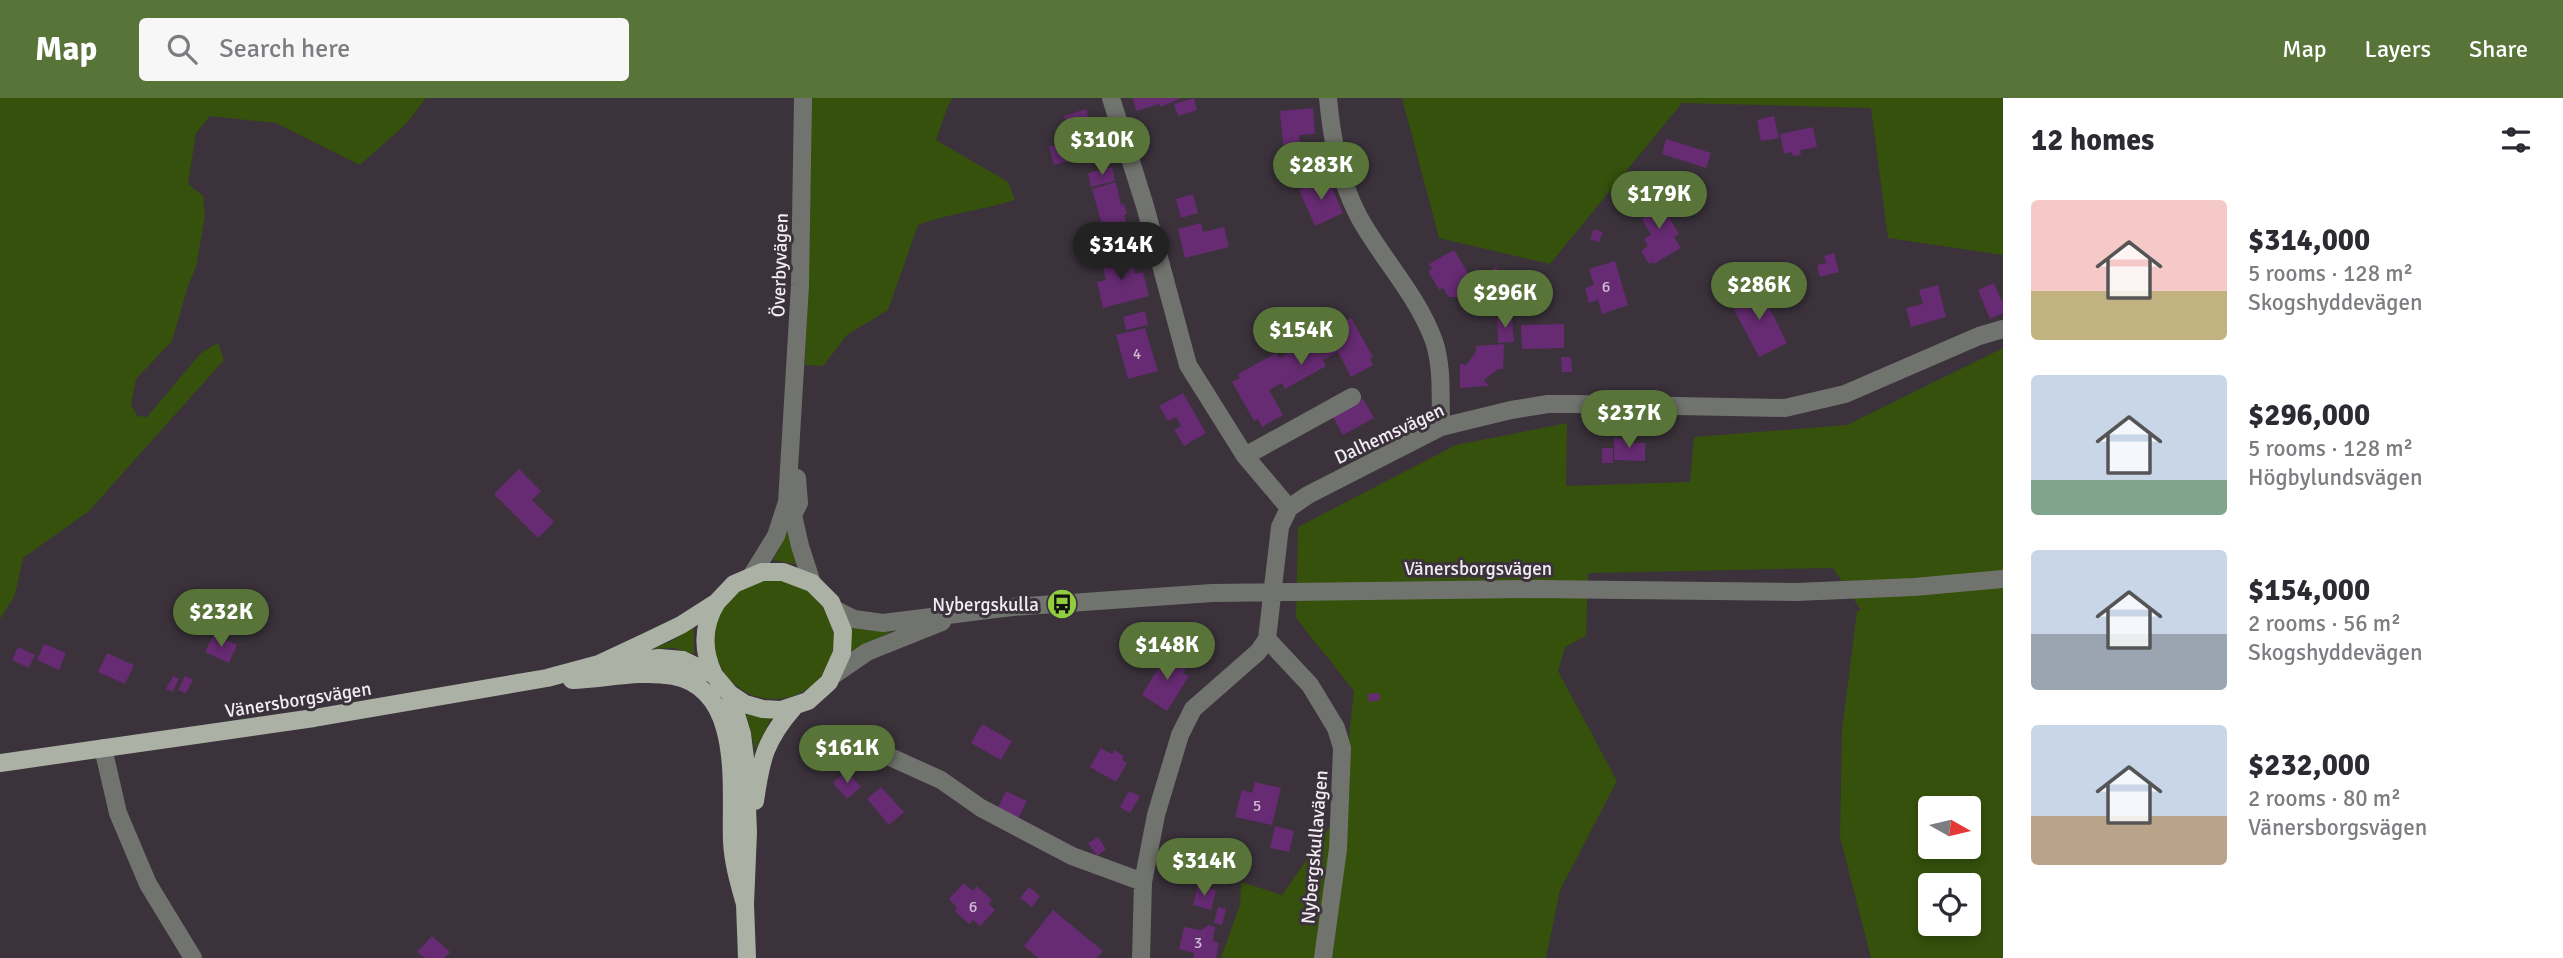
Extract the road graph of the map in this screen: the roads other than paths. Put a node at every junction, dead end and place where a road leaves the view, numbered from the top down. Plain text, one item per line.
1 (803, 98) edge
2 (1111, 98) edge
3 (1328, 98) edge
4 (2003, 329) edge
5 (1352, 397) dead end
6 (1441, 427) junction
7 (792, 433) junction
8 (1244, 456) junction
9 (1289, 508) junction
10 (752, 575) junction
11 (2003, 579) edge
12 (813, 583) junction
13 (1272, 592) junction
14 (717, 602) junction
15 (836, 610) junction
16 (955, 616) junction
17 (1267, 639) junction
18 (599, 664) junction
19 (835, 674) junction
20 (714, 675) junction
21 (547, 678) junction
22 (730, 694) junction
23 (794, 707) junction
24 (103, 748) junction
25 (877, 751) dead end
26 (0, 763) edge
27 (748, 832) junction
28 (1143, 882) junction
29 (745, 904) junction
30 (193, 958) edge
31 (747, 958) edge
32 (1140, 958) edge
33 (1323, 958) edge

1 - 7 street, Överbyvägen
2 - 8 street
3 - 6 street
4 - 6 street, Dalhemsvägen
5 - 8 street
6 - 9 street, Dalhemsvägen
7 - 10 street, Överbyvägen
7 - 12 street, Överbyvägen
8 - 9 street
9 - 13 street
10 - 12 main road
10 - 14 main road, Vänersborgsvägen
11 - 13 street, Vänersborgsvägen
12 - 15 main road
13 - 16 street, Vänersborgsvägen
13 - 17 street
14 - 18 main road, Vänersborgsvägen
14 - 20 main road
15 - 16 street, Vänersborgsvägen
15 - 19 main road
16 - 19 street, Vänersborgsvägen
17 - 28 street
17 - 33 street, Nybergskullavägen
18 - 20 main road, Vänersborgsvägen
18 - 21 main road, Vänersborgsvägen
19 - 23 main road, Vänersborgsvägen
20 - 22 main road, Vänersborgsvägen
21 - 24 main road, Vänersborgsvägen
21 - 29 main road
22 - 23 main road, Vänersborgsvägen
22 - 27 main road
23 - 27 main road
24 - 26 main road, Vänersborgsvägen
24 - 30 street
25 - 28 street
27 - 29 main road
28 - 32 street
29 - 31 main road

